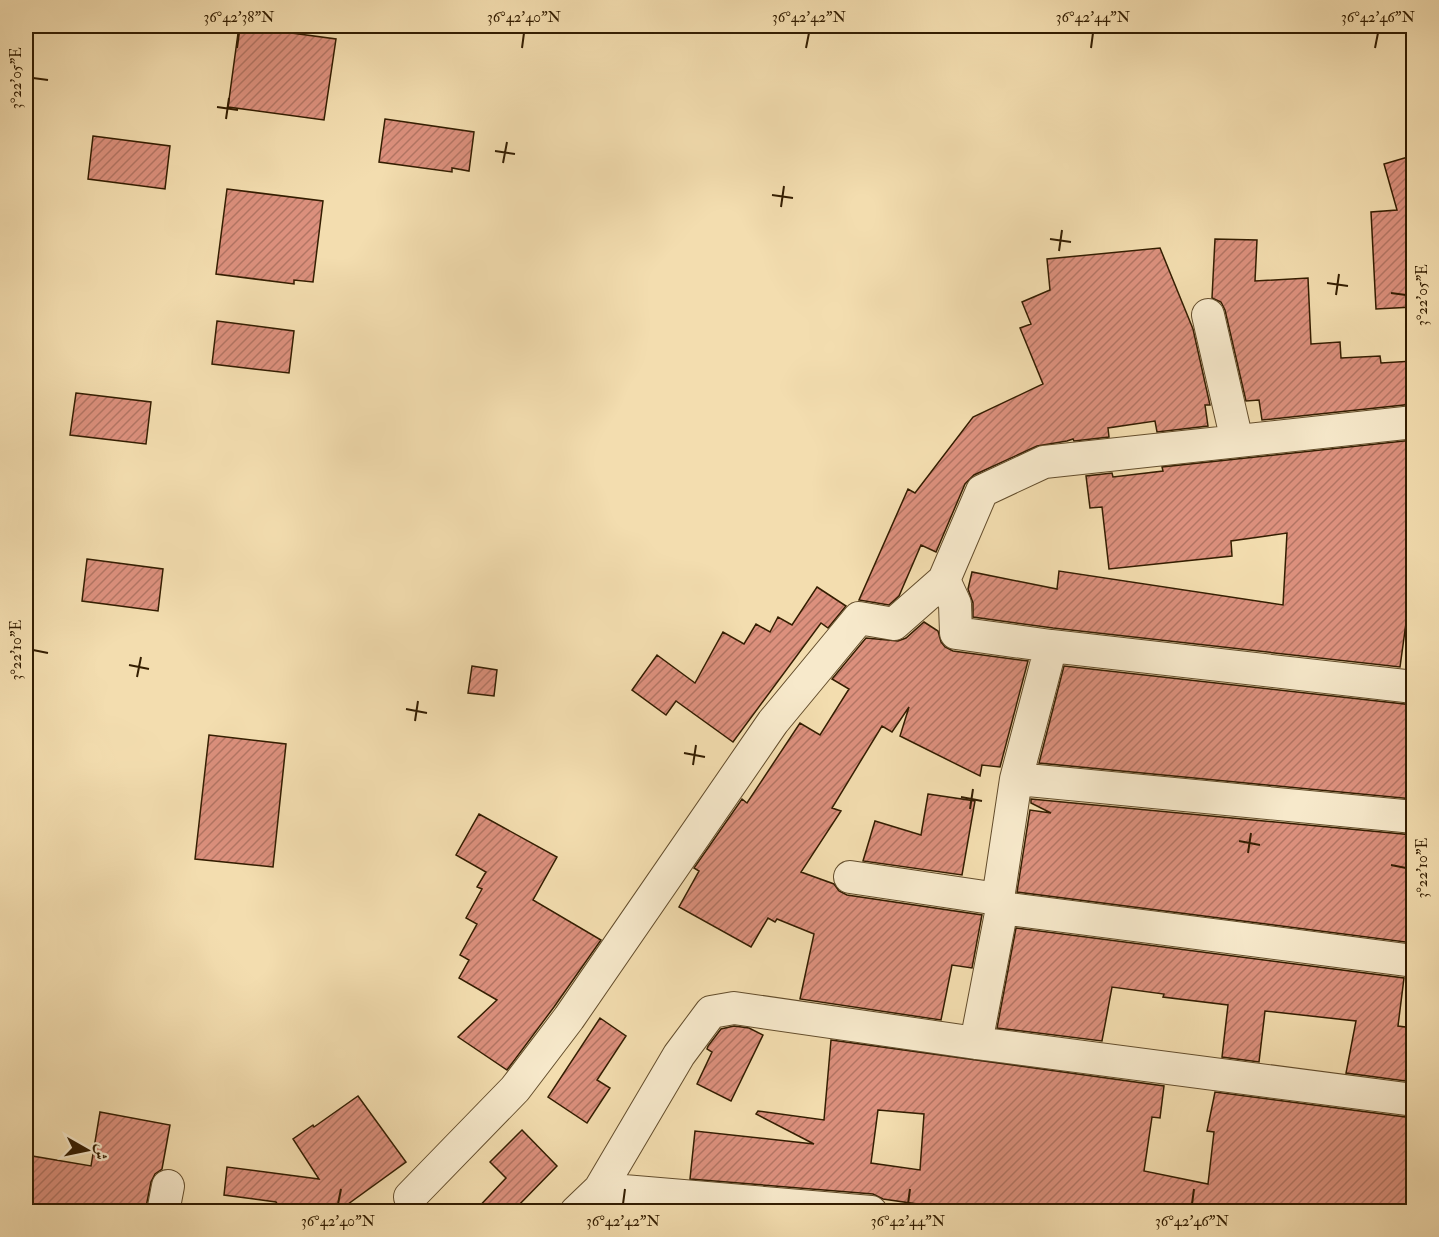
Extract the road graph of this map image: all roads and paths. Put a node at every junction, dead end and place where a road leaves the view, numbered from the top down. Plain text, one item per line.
1 (1208, 315) dead end
2 (1413, 422) edge
3 (1237, 441) junction
4 (944, 580) junction
5 (1051, 646) junction
6 (1413, 687) edge
7 (1016, 779) junction
8 (1413, 817) edge
9 (850, 877) dead end
10 (1000, 904) junction
11 (1413, 961) edge
12 (976, 1043) junction
13 (1413, 1100) edge
14 (600, 1189) junction
15 (410, 1197) dead end
16 (576, 1212) edge
17 (871, 1212) edge

1 - 3 street
2 - 3 street
3 - 4 street
4 - 5 street
4 - 15 street
5 - 6 street
5 - 7 street
7 - 8 street
7 - 10 street
9 - 10 street
10 - 11 street
10 - 12 street
12 - 13 street
12 - 14 street
14 - 16 street
14 - 17 street

